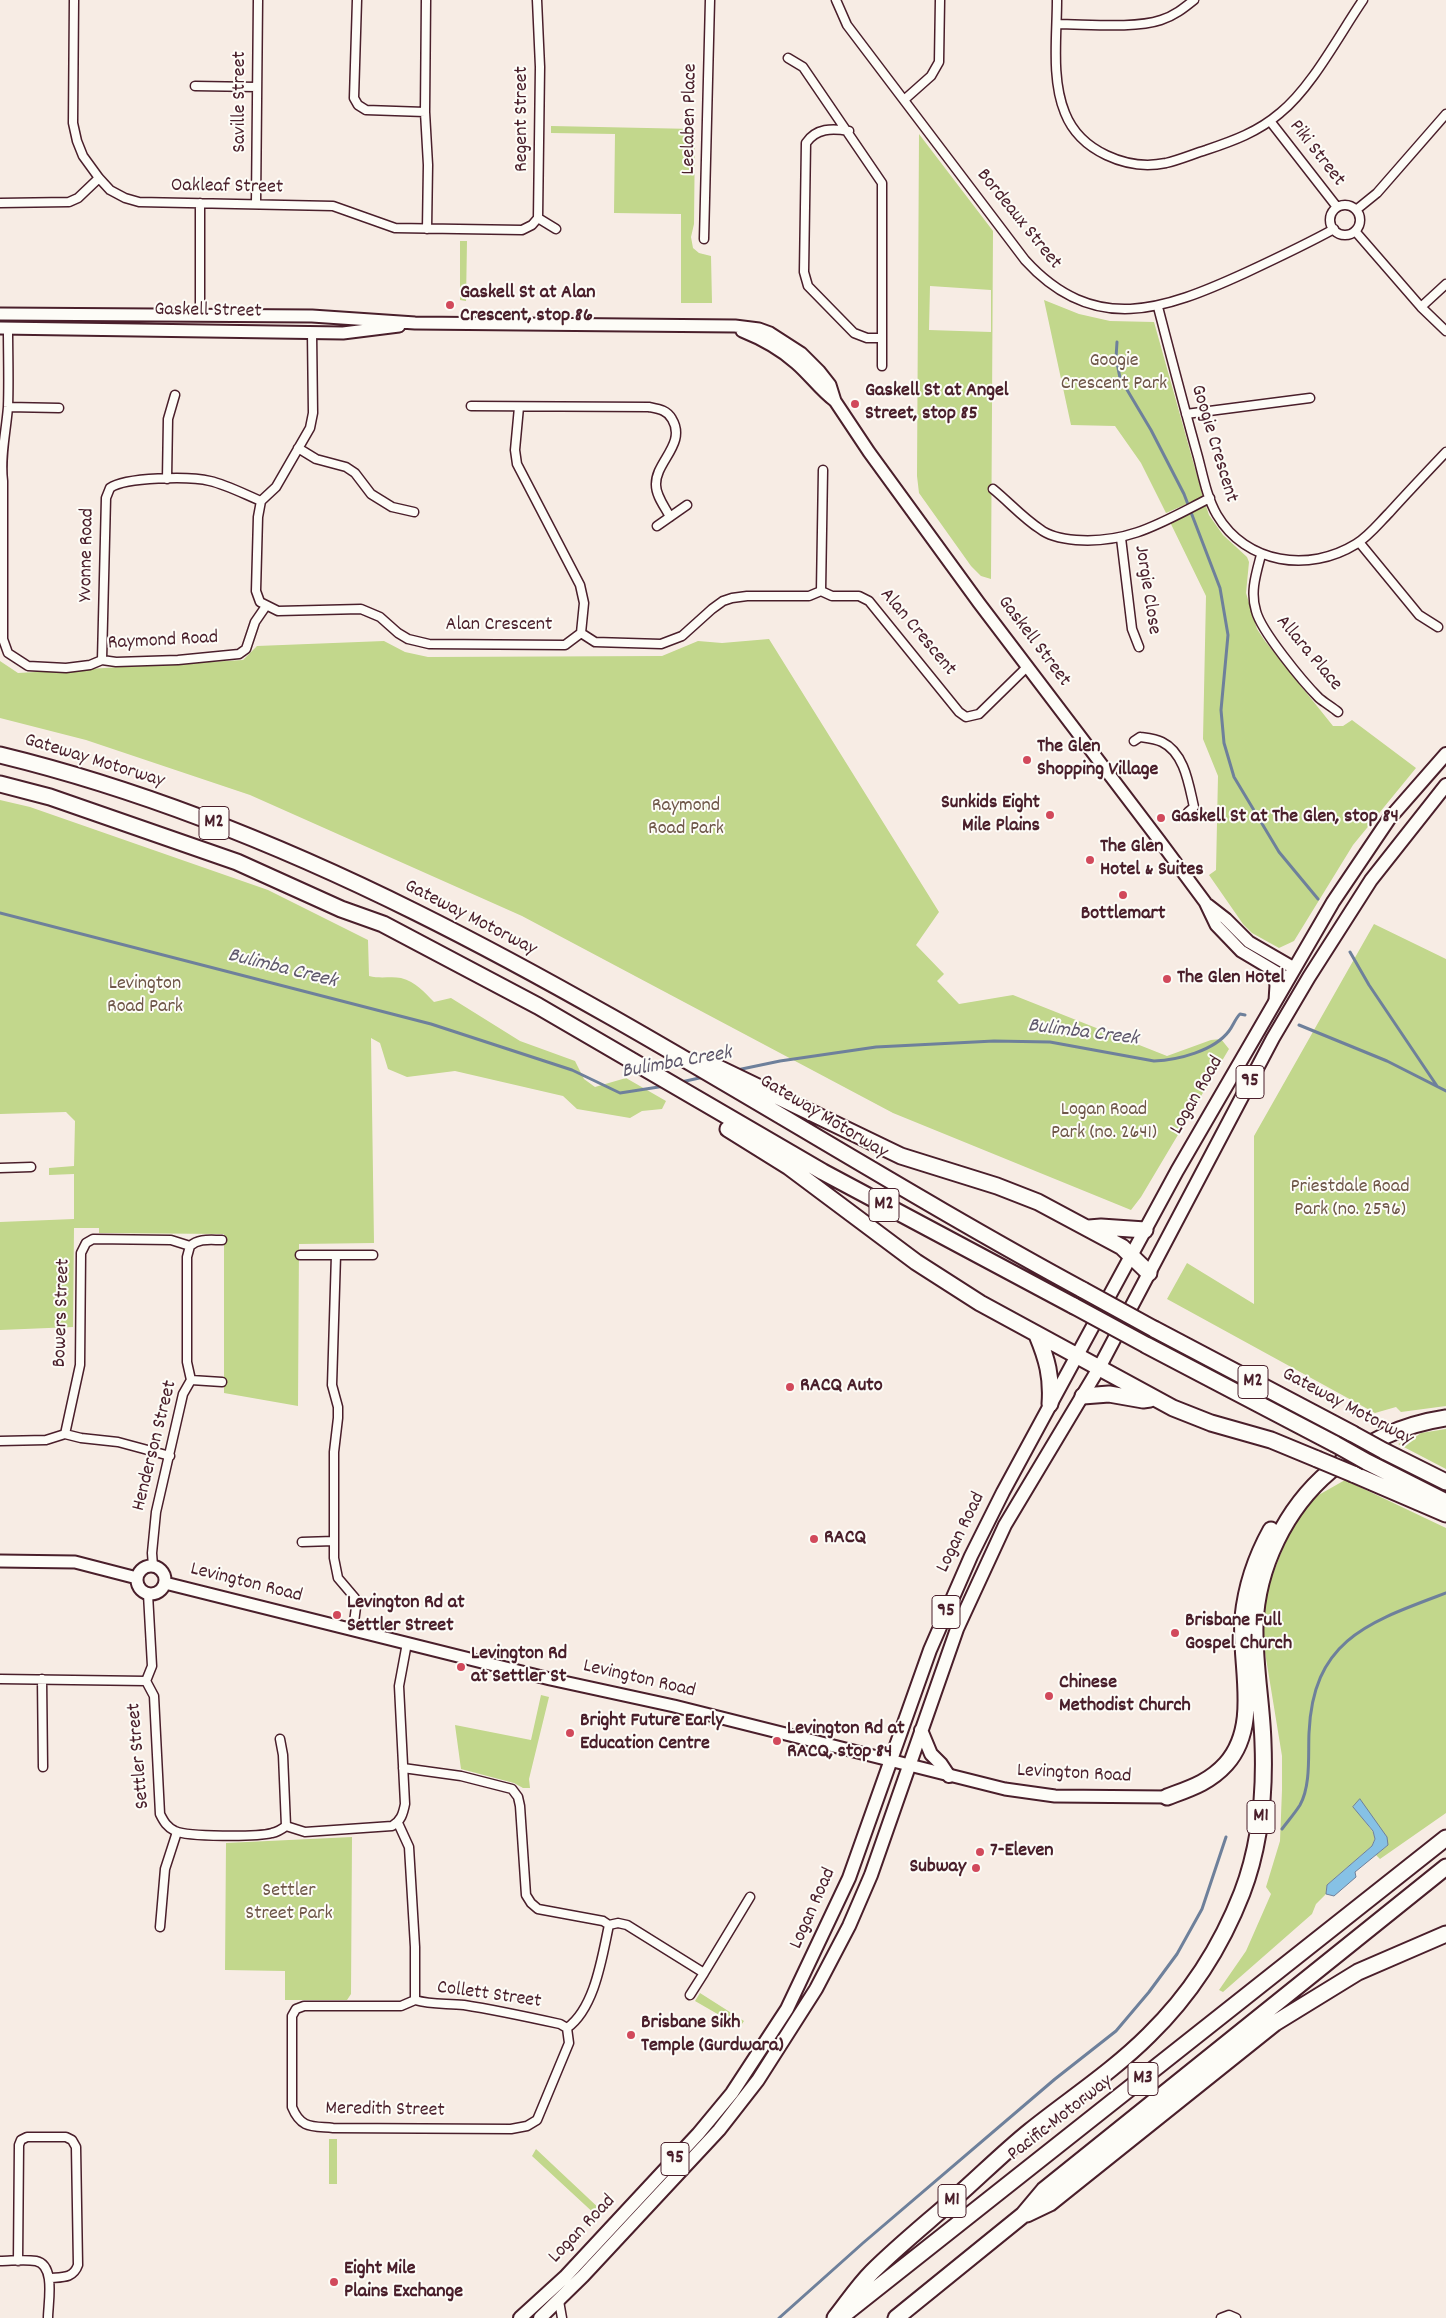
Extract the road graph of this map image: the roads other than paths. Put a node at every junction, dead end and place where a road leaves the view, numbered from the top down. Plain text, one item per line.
1 (74, 0) edge
2 (258, 0) edge
3 (357, 0) edge
4 (426, 0) edge
5 (537, 0) edge
6 (710, 0) edge
7 (836, 0) edge
8 (940, 0) edge
9 (1057, 0) edge
10 (1194, 0) edge
11 (1363, 0) edge
12 (1057, 24) junction
13 (788, 58) dead end
14 (194, 86) dead end
15 (257, 87) junction
16 (904, 100) junction
17 (425, 112) junction
18 (1446, 114) edge
19 (1270, 121) junction
20 (849, 131) junction
21 (99, 178) junction
22 (0, 203) edge
23 (200, 203) junction
24 (256, 204) junction
25 (1337, 208) junction
26 (1356, 210) junction
27 (538, 218) junction
28 (426, 229) junction
29 (556, 229) dead end
30 (1334, 229) junction
31 (1355, 231) junction
32 (704, 239) dead end
33 (1446, 284) edge
34 (1158, 306) junction
35 (1420, 307) junction
36 (4, 314) edge
37 (200, 315) junction
38 (312, 316) junction
39 (415, 323) junction
40 (4, 328) edge
41 (200, 330) junction
42 (1446, 331) edge
43 (312, 333) junction
44 (882, 338) junction
45 (882, 366) dead end
46 (4, 384) edge
47 (175, 395) dead end
48 (1310, 398) dead end
49 (471, 406) dead end
50 (8, 407) junction
51 (519, 407) junction
52 (59, 408) dead end
53 (1186, 414) junction
54 (298, 448) junction
55 (1446, 452) edge
56 (822, 470) dead end
57 (167, 479) junction
58 (993, 489) dead end
59 (1210, 498) junction
60 (261, 501) junction
61 (687, 505) dead end
62 (414, 512) dead end
63 (670, 517) junction
64 (657, 526) dead end
65 (1121, 538) junction
66 (1359, 542) junction
67 (1261, 555) junction
68 (821, 591) junction
69 (266, 606) junction
70 (1438, 627) dead end
71 (581, 633) junction
72 (1139, 647) dead end
73 (102, 660) junction
74 (1027, 667) junction
75 (1338, 712) dead end
76 (1134, 741) dead end
77 (1446, 754) edge
78 (0, 755) edge
79 (0, 784) edge
80 (1446, 785) edge
81 (1188, 812) dead end
82 (1205, 902) junction
83 (1272, 970) junction
84 (1291, 973) junction
85 (1306, 982) junction
86 (1275, 1001) junction
87 (733, 1081) junction
88 (692, 1102) junction
89 (31, 1167) dead end
90 (0, 1168) edge
91 (1088, 1228) junction
92 (1145, 1230) junction
93 (222, 1240) dead end
94 (190, 1246) junction
95 (300, 1255) dead end
96 (336, 1255) junction
97 (373, 1255) dead end
98 (1131, 1255) junction
99 (1149, 1273) junction
100 (1036, 1335) junction
101 (1077, 1356) junction
102 (1099, 1368) junction
103 (191, 1380) junction
104 (222, 1382) dead end
105 (1083, 1396) junction
106 (1154, 1398) junction
107 (1050, 1404) junction
108 (1446, 1418) edge
109 (65, 1434) junction
110 (0, 1441) edge
111 (170, 1456) junction
112 (1446, 1482) edge
113 (1309, 1491) junction
114 (1446, 1502) edge
115 (1446, 1514) edge
116 (334, 1541) junction
117 (302, 1542) dead end
118 (0, 1561) edge
119 (153, 1566) junction
120 (136, 1578) junction
121 (165, 1583) junction
122 (148, 1594) junction
123 (353, 1630) junction
124 (407, 1643) junction
125 (0, 1679) edge
126 (42, 1679) junction
127 (146, 1681) junction
128 (921, 1730) junction
129 (280, 1739) dead end
130 (891, 1761) junction
131 (909, 1766) junction
132 (43, 1767) dead end
133 (403, 1768) junction
134 (949, 1776) junction
135 (1166, 1797) joint
136 (398, 1823) junction
137 (286, 1826) junction
138 (177, 1832) junction
139 (1446, 1838) edge
140 (1446, 1867) edge
141 (750, 1897) dead end
142 (609, 1925) junction
143 (160, 1926) dead end
144 (1446, 1934) edge
145 (704, 1972) junction
146 (690, 1995) dead end
147 (415, 2000) junction
148 (567, 2028) junction
149 (1023, 2216) junction
150 (0, 2261) edge
151 (18, 2261) junction
152 (49, 2278) junction
153 (559, 2301) junction
154 (48, 2318) edge
155 (520, 2318) edge
156 (540, 2318) edge
157 (562, 2318) edge
158 (835, 2318) edge
159 (840, 2318) edge
160 (896, 2318) edge
161 (1221, 2318) edge
162 (1236, 2318) edge

1 - 21 street, Oakleaf Street
2 - 15 street, Saville Street
3 - 17 street
4 - 17 street
5 - 27 street, Regent Street
6 - 32 street, Leelaben Place
7 - 16 street, Bordeaux Street
8 - 16 street
9 - 12 street
10 - 12 street
11 - 19 street
12 - 19 street
13 - 20 street
14 - 15 street
15 - 24 street, Saville Street
16 - 34 street, Bordeaux Street
17 - 28 street
18 - 26 street
19 - 25 street, Piki Street
20 - 44 street
20 - 44 street
21 - 22 street
21 - 23 street, Oakleaf Street
23 - 24 street, Oakleaf Street
23 - 37 street
24 - 28 street, Oakleaf Street
25 - 26 street
25 - 30 street
26 - 31 street
27 - 28 street, Oakleaf Street
27 - 29 street
30 - 31 street
30 - 34 street, Bordeaux Street
31 - 35 street
33 - 35 street
34 - 53 street, Googie Crescent
35 - 42 street
36 - 37 street, Gaskell Street
36 - 40 street
37 - 38 street, Gaskell Street
37 - 41 street
38 - 39 street, Gaskell Street
38 - 43 street
39 - 43 street, Gaskell Street
39 - 74 street, Gaskell Street
40 - 41 street, Gaskell Street
40 - 46 street
41 - 43 street, Gaskell Street
43 - 54 street
44 - 45 street
46 - 50 street
47 - 57 street
48 - 53 street
49 - 51 street
50 - 52 street
50 - 73 street, Raymond Road
51 - 63 street
51 - 71 street
53 - 59 street, Googie Crescent
54 - 60 street
54 - 62 street
55 - 66 street, Googie Crescent
56 - 68 street
57 - 60 street, Yvonne Road
57 - 73 street, Yvonne Road
58 - 65 street
59 - 65 street
59 - 67 street, Googie Crescent
60 - 69 street
61 - 63 street
63 - 64 street
65 - 72 street, Jorgie Close
66 - 67 street, Googie Crescent
66 - 70 street
67 - 75 street, Allara Place
68 - 71 street, Alan Crescent
68 - 74 street, Alan Crescent
69 - 71 street, Alan Crescent
69 - 73 street, Raymond Road
74 - 82 street, Gaskell Street
76 - 81 street
77 - 84 main road, Logan Road / 95
78 - 87 highway, Gateway Motorway / M2
79 - 88 highway, Gateway Motorway / M2
80 - 85 main road, Logan Road / 95
82 - 83 street, Gaskell Street
82 - 84 street, Gaskell Street
83 - 84 street, Gaskell Street
83 - 86 street
84 - 85 main road, Gaskell Street
84 - 86 main road, Logan Road / 95
85 - 99 main road, Logan Road / 95
86 - 92 main road, Logan Road / 95
87 - 91 highway
87 - 112 highway, Gateway Motorway / M2, bridge
88 - 100 highway
88 - 114 highway, Gateway Motorway / M2, bridge
89 - 90 street
91 - 92 highway
91 - 98 highway
92 - 98 main road, Logan Road / 95
93 - 94 street, Bowers Street
94 - 103 street, Henderson Street
94 - 109 street, Bowers Street
95 - 96 street
96 - 97 street
96 - 116 street
98 - 99 highway
98 - 101 main road, Logan Road / 95
99 - 102 main road, Logan Road / 95
100 - 101 highway
100 - 107 highway
101 - 102 highway
101 - 107 main road, Logan Road / 95
102 - 105 main road, Logan Road / 95
102 - 106 highway
103 - 104 street
103 - 111 street, Henderson Street
105 - 106 highway
105 - 128 main road, Logan Road / 95
106 - 115 highway, bridge
107 - 130 main road, Logan Road / 95
108 - 113 highway, M1
109 - 110 street
109 - 111 street
111 - 119 street, Henderson Street
113 - 135 highway
113 - 158 highway, M1
116 - 117 street
116 - 123 street
118 - 120 street
119 - 120 street
119 - 121 street
120 - 122 street
121 - 122 street
121 - 123 street, Levington Road
122 - 127 street, Settler Street
123 - 124 street, Levington Road
124 - 130 street, Levington Road
124 - 133 street
125 - 126 street
126 - 127 street
126 - 132 street
127 - 138 street, Settler Street
128 - 131 main road, Logan Road / 95
128 - 134 main road
129 - 137 street
130 - 131 street, Levington Road
130 - 155 main road, Logan Road / 95
131 - 134 street, Levington Road
131 - 153 main road, Logan Road / 95
133 - 136 street
133 - 142 street
134 - 135 street, Levington Road
136 - 137 street
136 - 147 street, Collett Street
137 - 138 street
138 - 143 street
139 - 159 highway, Pacific Motorway / M3
140 - 149 highway, M3
141 - 145 street
142 - 145 street
142 - 148 street
144 - 149 highway
145 - 146 street
147 - 148 street, Collett Street
147 - 148 street, Meredith Street
149 - 160 highway
150 - 151 street
151 - 152 street
151 - 152 street
152 - 154 street
153 - 156 main road, Logan Road / 95
153 - 157 street
161 - 162 street

